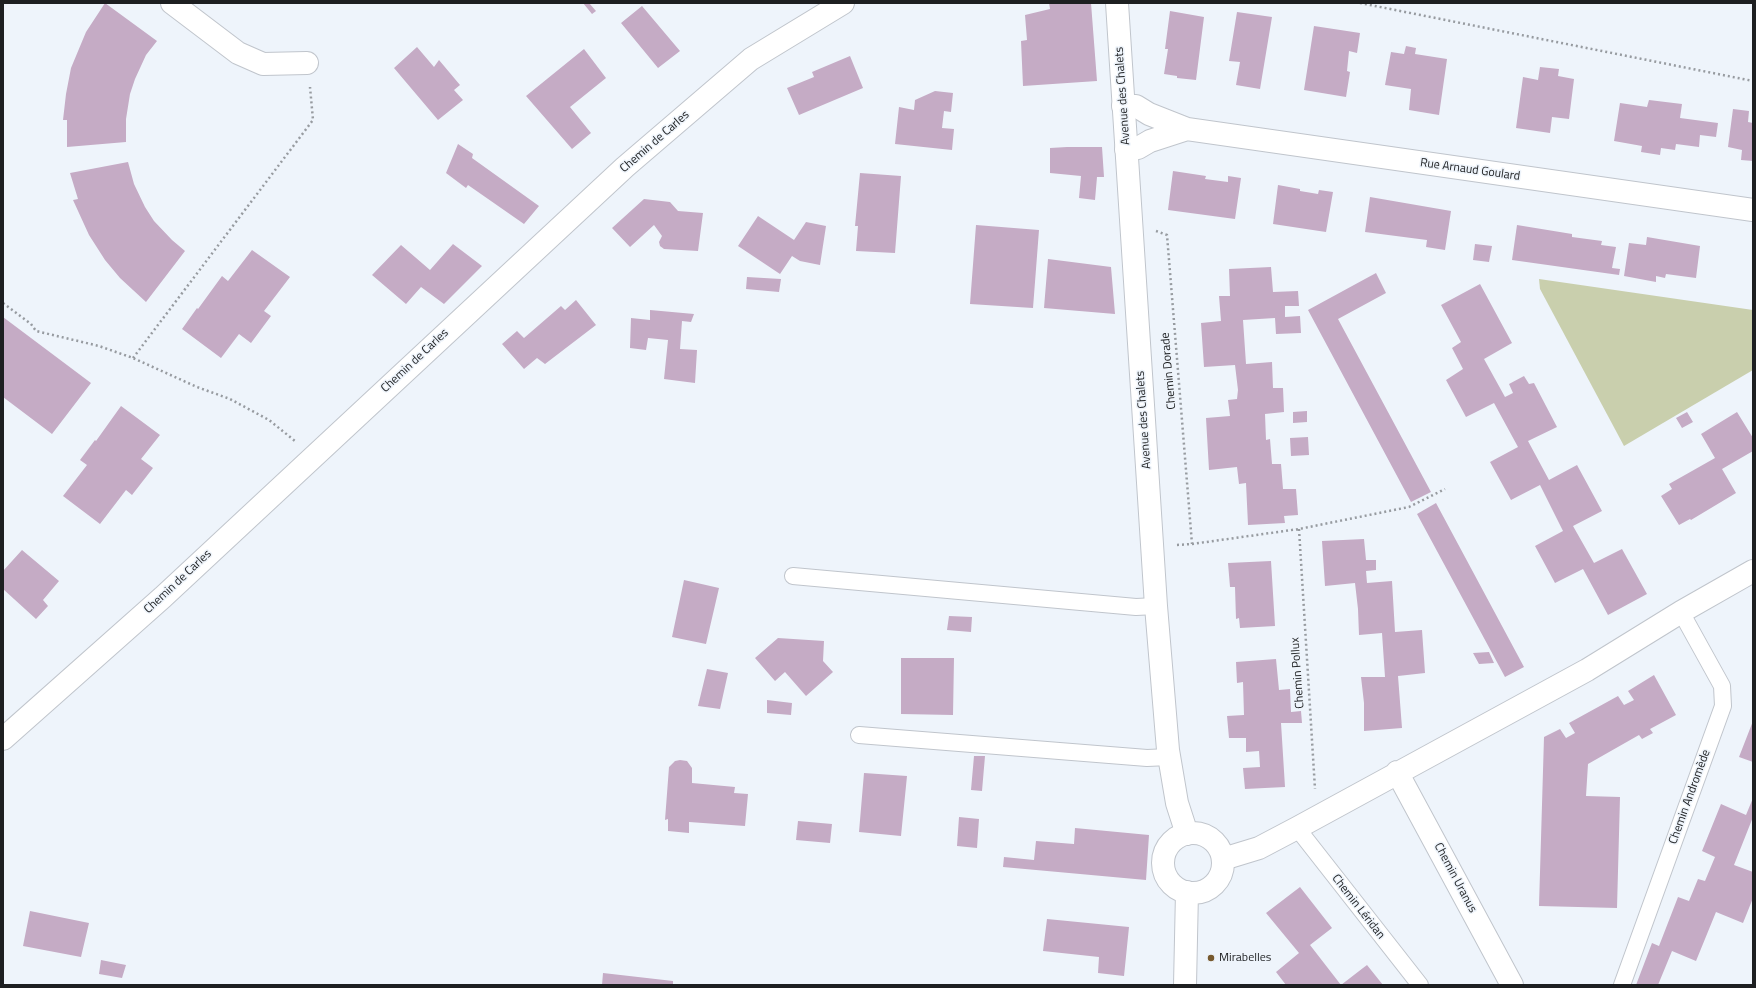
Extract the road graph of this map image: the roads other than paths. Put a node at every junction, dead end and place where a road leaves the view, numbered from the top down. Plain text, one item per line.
1 (172, 3) edge
2 (843, 3) edge
3 (1117, 3) edge
4 (307, 63) road end
5 (1123, 106) junction
6 (1187, 129) junction
7 (1126, 149) junction
8 (1753, 210) edge
9 (1753, 571) edge
10 (793, 576) dead end
11 (1156, 606) junction
12 (1681, 612) junction
13 (859, 735) dead end
14 (3, 739) edge
15 (1169, 757) junction
16 (1398, 772) junction
17 (1297, 828) junction
18 (1187, 834) junction
19 (1223, 859) junction
20 (1187, 892) junction
21 (1185, 985) edge
22 (1420, 985) edge
23 (1512, 985) edge
24 (1622, 985) edge

1 - 4 street
2 - 14 street, Chemin de Carles
3 - 5 street, Avenue des Chalets
5 - 6 street, Rue Arnaud Goulard
5 - 7 street, Avenue des Chalets
6 - 7 street, Rue Arnaud Goulard
6 - 8 street, Rue Arnaud Goulard
7 - 11 street, Avenue des Chalets
9 - 12 street
10 - 11 lane
11 - 15 street, Avenue des Chalets
12 - 16 street
12 - 24 lane, Chemin Andromède
13 - 15 lane
15 - 18 street, Avenue des Chalets
16 - 17 street
16 - 23 street, Chemin Uranus
17 - 19 street
17 - 22 lane, Chemin Léridan
18 - 19 street
18 - 20 street
19 - 20 street
20 - 21 street

